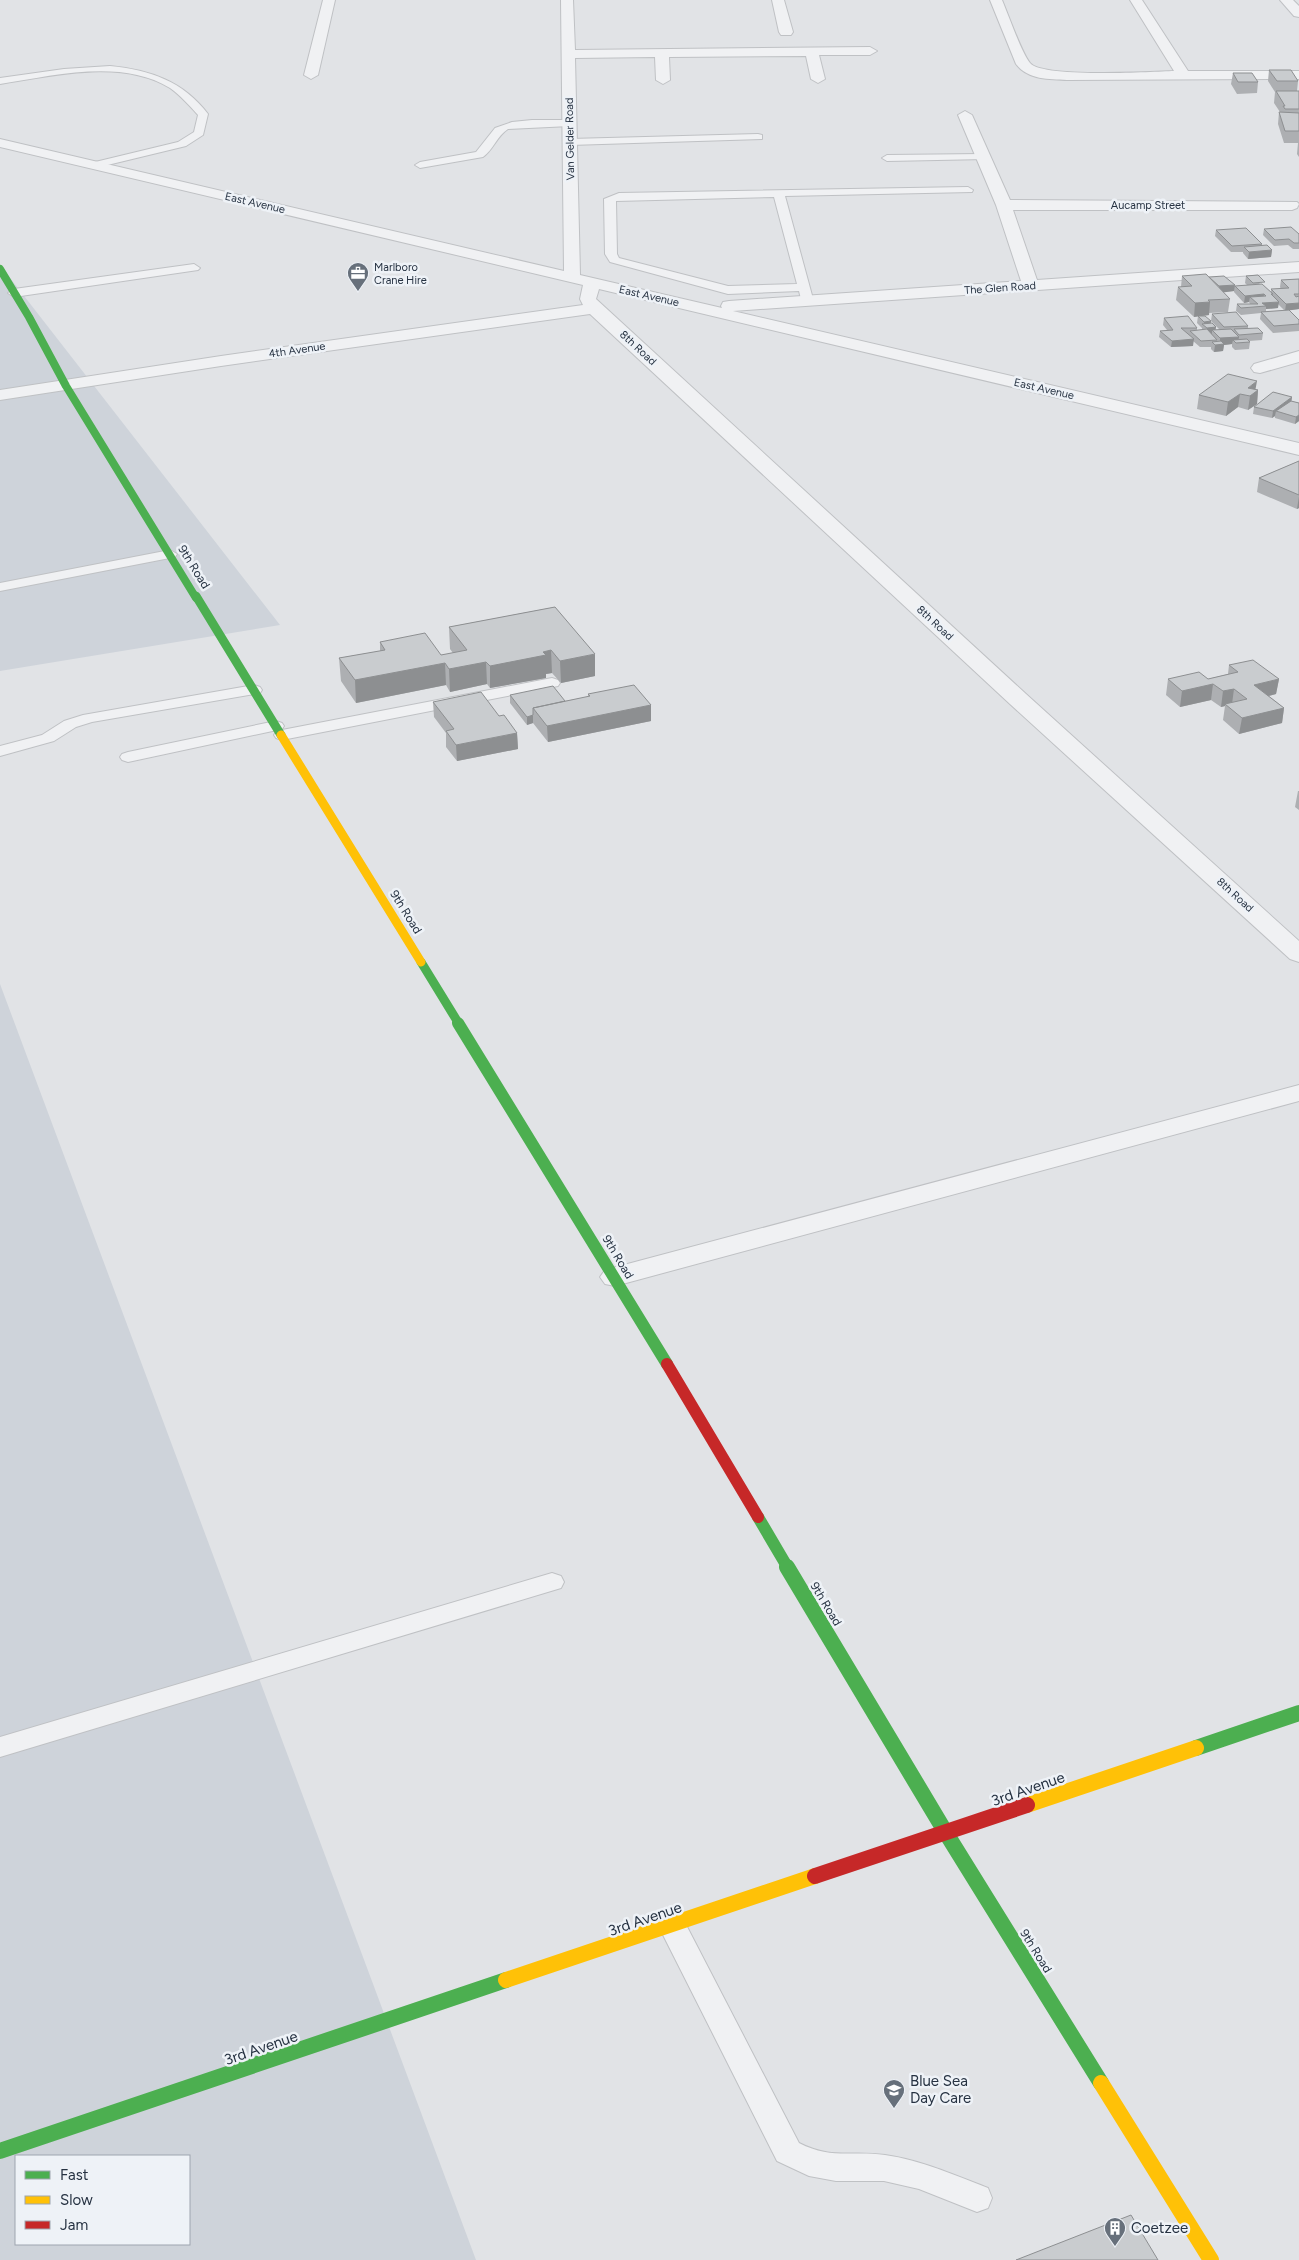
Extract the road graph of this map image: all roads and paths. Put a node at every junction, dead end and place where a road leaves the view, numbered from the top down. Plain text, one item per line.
1 (330, 0) edge
2 (567, 0) edge
3 (778, 0) edge
4 (996, 0) edge
5 (1136, 0) edge
6 (1286, 0) edge
7 (1299, 13) edge
8 (786, 32) dead end
9 (870, 51) dead end
10 (812, 52) junction
11 (662, 53) junction
12 (568, 54) junction
13 (311, 75) dead end
14 (1183, 75) junction
15 (1299, 75) edge
16 (818, 79) dead end
17 (664, 80) dead end
18 (0, 81) edge
19 (965, 115) dead end
20 (570, 124) junction
21 (758, 137) dead end
22 (570, 142) junction
23 (0, 143) edge
24 (983, 157) junction
25 (887, 158) dead end
26 (95, 165) junction
27 (420, 165) dead end
28 (968, 190) dead end
29 (779, 193) junction
30 (1004, 205) junction
31 (1292, 205) dead end
32 (1299, 267) edge
33 (194, 268) dead end
34 (0, 269) edge
35 (572, 278) junction
36 (592, 282) junction
37 (1031, 286) junction
38 (14, 293) junction
39 (806, 294) junction
40 (594, 308) junction
41 (702, 308) junction
42 (1299, 356) edge
43 (1260, 368) dead end
44 (66, 386) junction
45 (0, 395) edge
46 (1299, 449) edge
47 (170, 554) junction
48 (0, 587) edge
49 (552, 683) edge
50 (254, 690) junction
51 (279, 730) junction
52 (0, 751) edge
53 (128, 757) dead end
54 (1299, 954) edge
55 (1299, 1093) edge
56 (615, 1277) junction
57 (552, 1582) dead end
58 (1299, 1713) edge
59 (0, 1746) edge
60 (946, 1833) junction
61 (672, 1925) junction
62 (0, 2152) edge
63 (977, 2198) dead end
64 (1211, 2260) edge

1 - 13 street
2 - 12 street, Van Gelder Road
3 - 8 street
4 - 14 street
5 - 14 street
6 - 7 street
9 - 10 street
10 - 11 street
10 - 16 street
11 - 12 street
11 - 17 street
12 - 20 street, Van Gelder Road
14 - 15 street
18 - 26 lane
19 - 24 street
20 - 22 street, Van Gelder Road
20 - 27 lane
21 - 22 lane
22 - 35 street, Van Gelder Road
23 - 26 street, East Avenue
24 - 25 lane
24 - 30 street
26 - 35 street, East Avenue
28 - 29 lane
29 - 39 lane
29 - 39 lane
30 - 31 street, Aucamp Street
30 - 37 street
32 - 37 street, The Glen Road
33 - 38 lane
34 - 38 main road, 9th Road
35 - 36 street, East Avenue
36 - 40 street
36 - 41 street, East Avenue
37 - 39 street, The Glen Road
38 - 44 main road, 9th Road
39 - 41 street, The Glen Road
40 - 44 street, 4th Avenue
40 - 54 street, 8th Road
41 - 46 street, East Avenue
42 - 43 street
44 - 45 street, 4th Avenue
44 - 47 main road, 9th Road
47 - 48 lane
47 - 50 main road, 9th Road
49 - 51 lane
50 - 51 main road, 9th Road
50 - 52 lane
51 - 53 lane
51 - 56 main road, 9th Road
55 - 56 street
56 - 60 main road, 9th Road
57 - 59 lane
58 - 60 main road, 3rd Avenue
60 - 61 main road, 3rd Avenue
60 - 64 main road, 9th Road
61 - 62 main road, 3rd Avenue
61 - 63 lane

